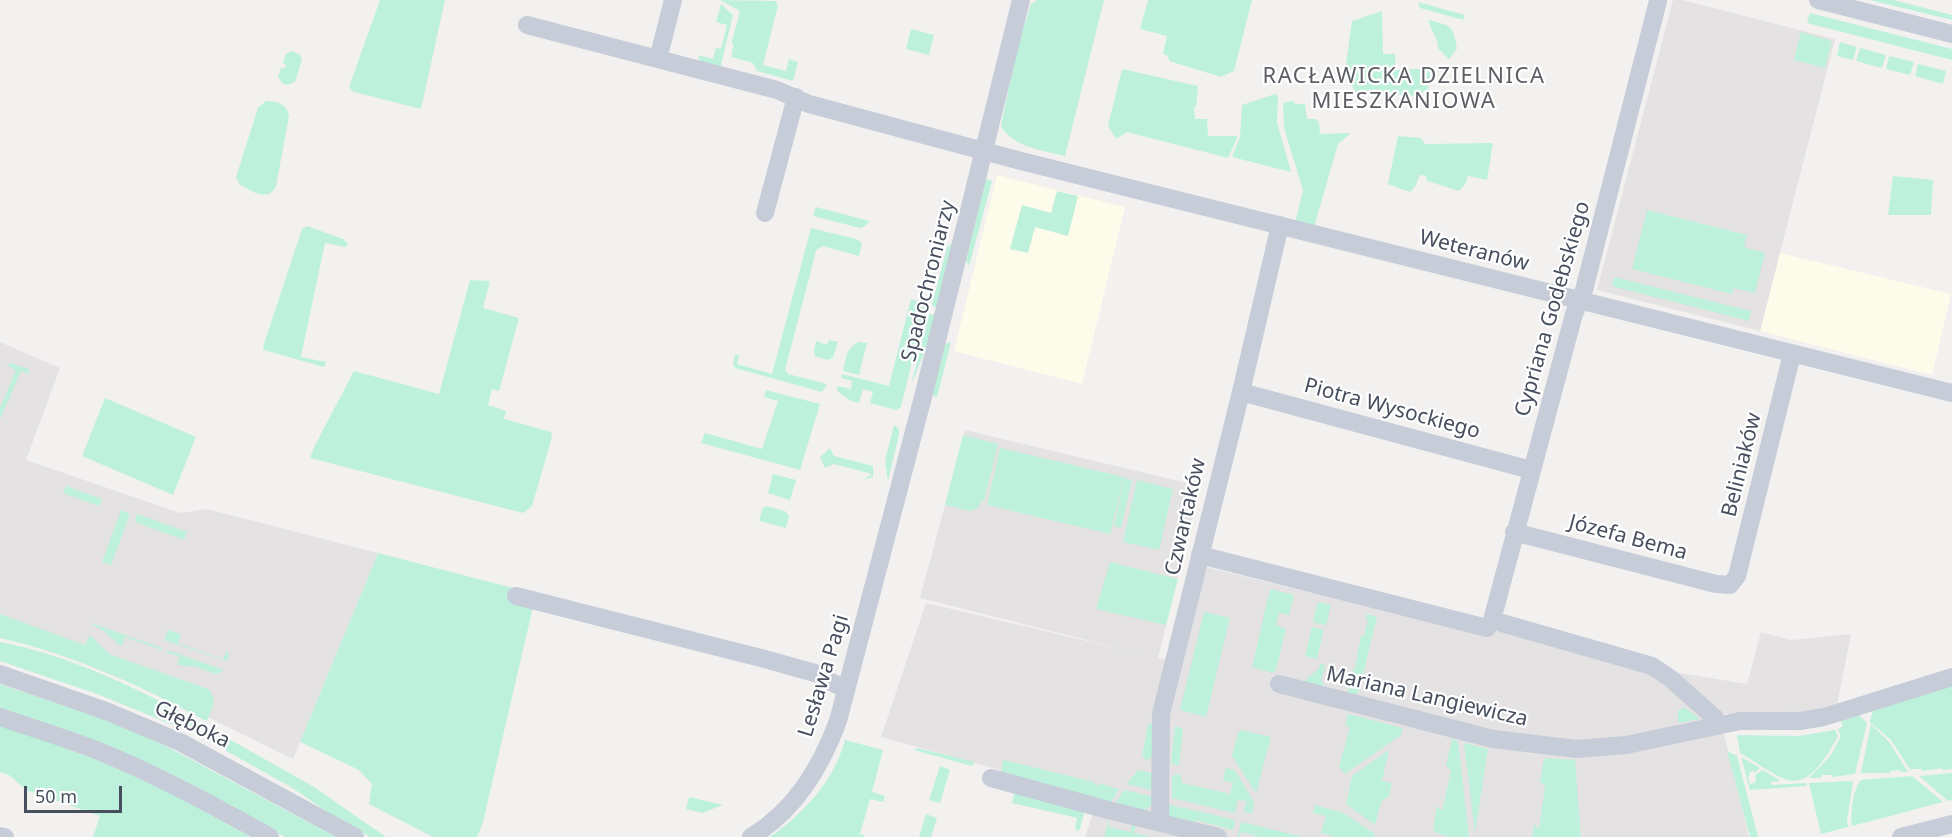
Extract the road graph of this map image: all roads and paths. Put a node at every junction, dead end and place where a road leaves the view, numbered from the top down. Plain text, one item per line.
1 (673, 0) edge
2 (1021, 0) edge
3 (1818, 0) edge
4 (1658, 1) edge
5 (527, 25) dead end
6 (1952, 34) edge
7 (658, 59) junction
8 (796, 98) junction
9 (985, 151) junction
10 (765, 213) dead end
11 (1280, 225) junction
12 (1578, 301) junction
13 (1792, 354) junction
14 (1240, 392) junction
15 (1952, 393) edge
16 (1531, 470) junction
17 (1514, 532) junction
18 (1200, 555) junction
19 (878, 572) joint
20 (1730, 585) joint
21 (516, 596) dead end
22 (1494, 625) junction
23 (0, 674) edge
24 (1952, 677) edge
25 (1279, 684) dead end
26 (846, 689) junction
27 (0, 717) edge
28 (1715, 718) dead end
29 (991, 778) dead end
30 (1160, 822) junction
31 (1952, 824) edge
32 (0, 836) edge
33 (5, 837) edge
34 (270, 837) edge
35 (355, 837) edge
36 (751, 837) edge
37 (1218, 837) edge
38 (1901, 837) edge

1 - 7 street
2 - 9 street, Spadochroniarzy
3 - 6 street
4 - 12 street, Cypriana Godebskiego
5 - 7 street, Weteranów
7 - 8 street, Weteranów
8 - 9 street, Weteranów
8 - 10 street
9 - 11 street, Weteranów
9 - 19 street, Spadochroniarzy
11 - 12 street, Weteranów
11 - 14 street, Czwartaków
12 - 13 street, Weteranów
12 - 16 street, Cypriana Godebskiego
13 - 15 street, Weteranów
13 - 20 street, Beliniaków
14 - 16 street, Piotra Wysockiego
14 - 18 street, Czwartaków
16 - 17 street, Cypriana Godebskiego
17 - 20 street, Józefa Bema
17 - 22 street, Cypriana Godebskiego
18 - 22 street
18 - 30 street, Czwartaków
19 - 26 street, Lesława Pagi
21 - 26 street
22 - 28 street
23 - 35 street, Głęboka
24 - 25 street, Mariana Langiewicza
26 - 36 street, Lesława Pagi
27 - 34 street
29 - 30 street
30 - 37 street
31 - 38 street
32 - 33 street

